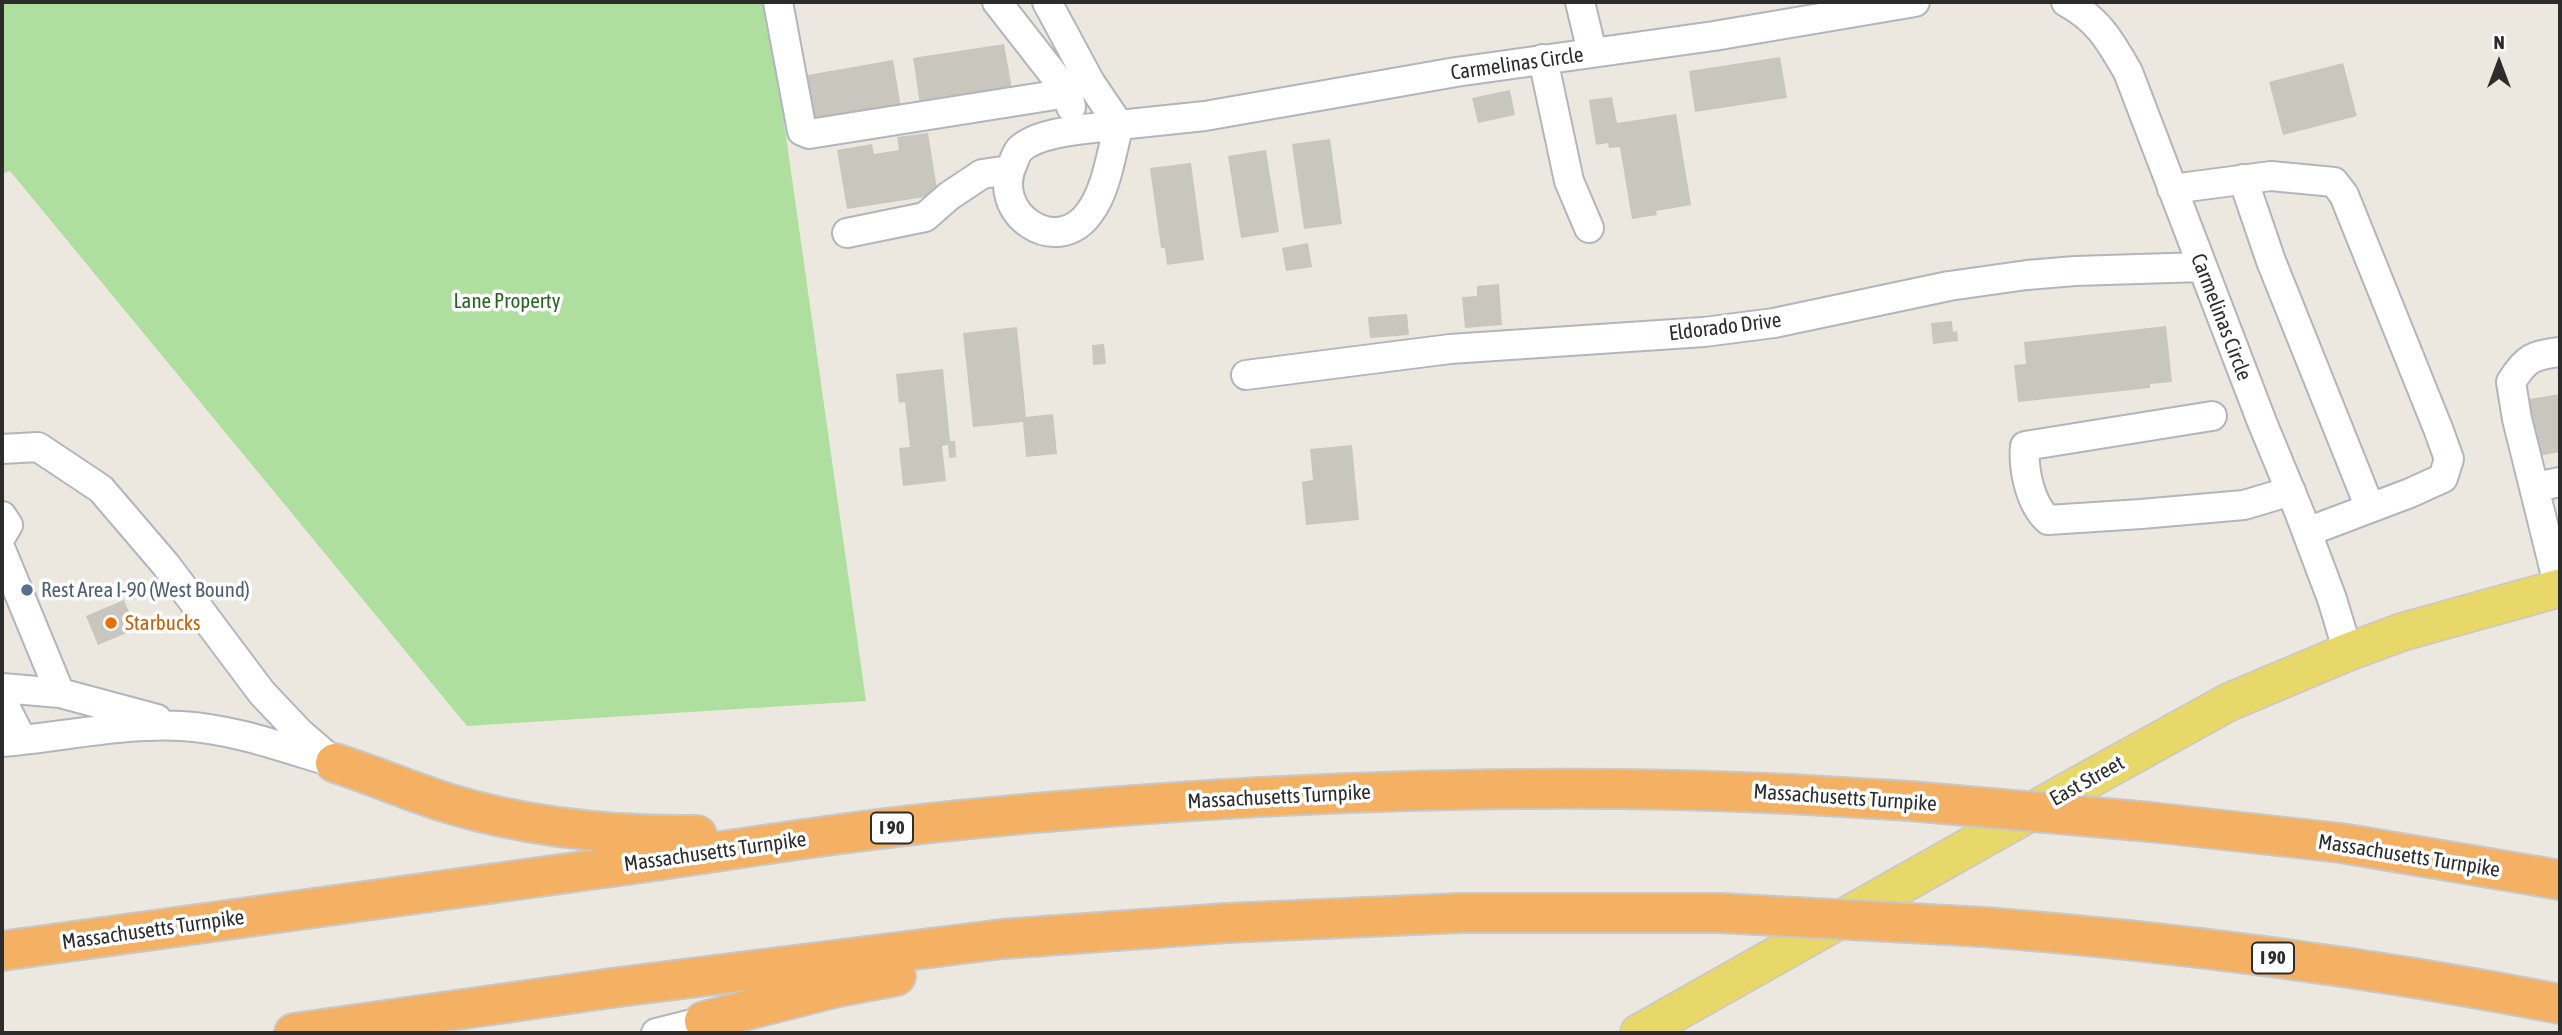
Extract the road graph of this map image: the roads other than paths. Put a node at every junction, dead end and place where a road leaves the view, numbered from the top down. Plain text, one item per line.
1 (778, 2) edge
2 (997, 2) edge
3 (1047, 2) edge
4 (1580, 2) edge
5 (1915, 2) edge
6 (2071, 3) edge
7 (1592, 52) junction
8 (1543, 60) junction
9 (1068, 93) junction
10 (1119, 125) junction
11 (1075, 131) junction
12 (1009, 170) junction
13 (2243, 179) junction
14 (2172, 189) junction
15 (1588, 228) dead end
16 (847, 233) dead end
17 (2202, 267) junction
18 (2560, 352) edge
19 (1246, 375) dead end
20 (2212, 416) dead end
21 (2, 449) edge
22 (2548, 485) edge
23 (2291, 491) junction
24 (2370, 508) junction
25 (2, 516) edge
26 (2307, 532) junction
27 (2, 534) edge
28 (2, 552) edge
29 (2560, 588) edge
30 (2348, 652) junction
31 (2, 688) edge
32 (60, 693) junction
33 (2, 700) edge
34 (181, 726) junction
35 (12, 741) edge
36 (335, 763) junction
37 (849, 833) junction
38 (2560, 880) edge
39 (1227, 923) junction
40 (2, 951) edge
41 (2560, 1004) edge
42 (696, 1027) edge
43 (293, 1033) edge
44 (656, 1033) edge
45 (1639, 1033) edge

1 - 9 street
2 - 9 street
3 - 10 street
4 - 7 street
5 - 7 street, Carmelinas Circle
6 - 14 street, Carmelinas Circle
7 - 8 street, Carmelinas Circle
8 - 10 street, Carmelinas Circle
8 - 15 street
9 - 11 street
10 - 11 street, Carmelinas Circle
10 - 12 street
11 - 12 street, Carmelinas Circle
12 - 16 street
13 - 14 street
13 - 24 street
13 - 24 street
14 - 17 street, Carmelinas Circle
17 - 19 street, Eldorado Drive
17 - 23 street, Carmelinas Circle
18 - 22 street
20 - 23 street
21 - 36 street
22 - 29 street
23 - 26 street, Carmelinas Circle
24 - 26 street
25 - 27 street
26 - 30 street, Carmelinas Circle
28 - 32 street
29 - 30 main road, East Street
30 - 45 main road, East Street
31 - 32 street
32 - 34 street
33 - 35 street
34 - 35 street
34 - 36 street
36 - 37 highway
37 - 38 highway, Massachusetts Turnpike / I 90, bridge
37 - 40 highway, Massachusetts Turnpike / I 90
39 - 41 highway, I 90, bridge
39 - 42 highway
39 - 43 highway, I 90
42 - 44 street

